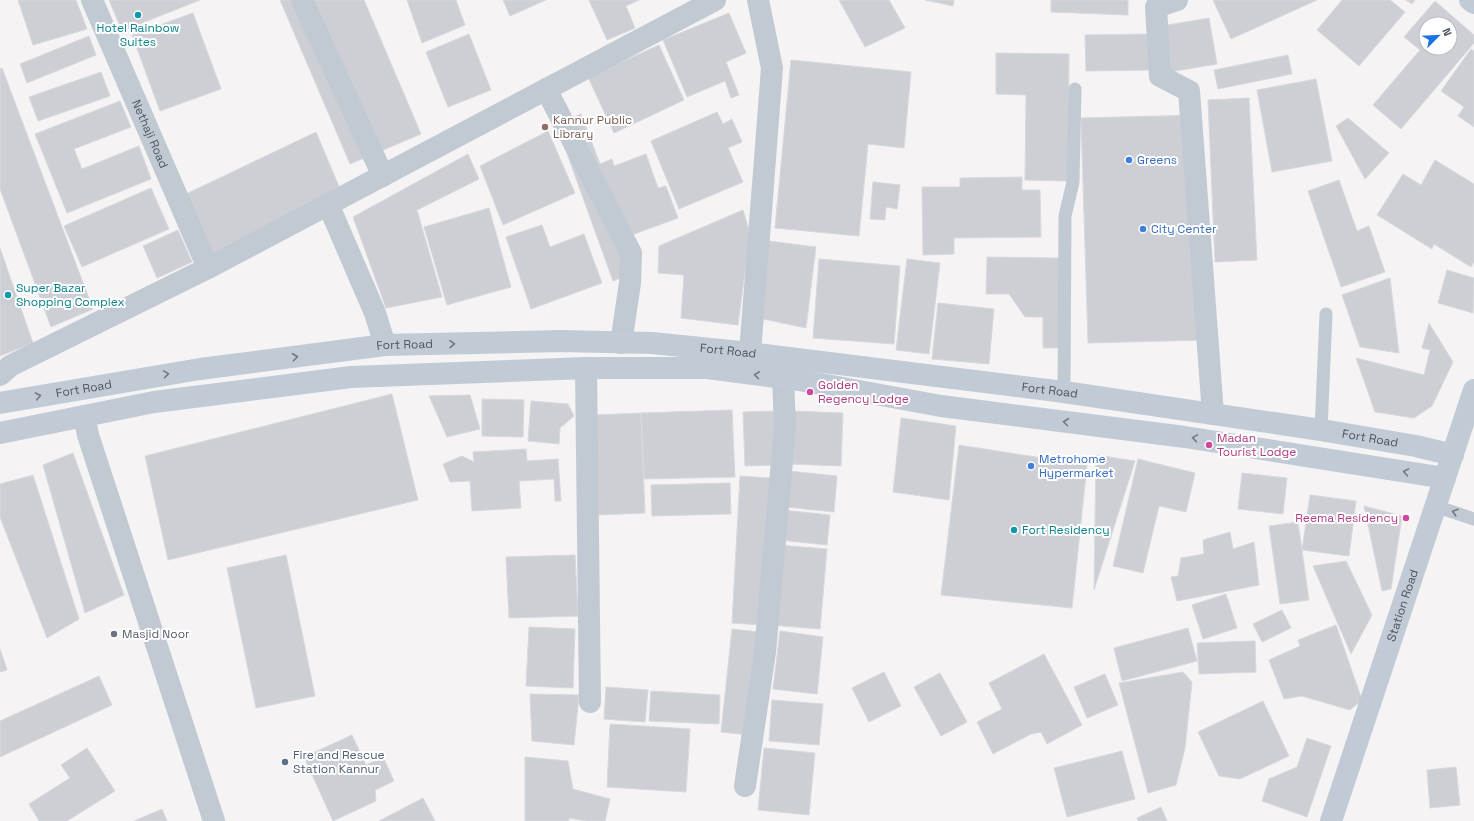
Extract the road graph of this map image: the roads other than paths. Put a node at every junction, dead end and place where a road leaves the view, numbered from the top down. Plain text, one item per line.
1 (92, 0) edge
2 (302, 0) edge
3 (715, 0) edge
4 (758, 0) edge
5 (1177, 0) edge
6 (1470, 0) edge
7 (1474, 3) edge
8 (546, 89) junction
9 (1075, 89) dead end
10 (382, 176) junction
11 (328, 204) junction
12 (208, 268) junction
13 (1326, 314) dead end
14 (621, 343) junction
15 (385, 345) junction
16 (750, 353) junction
17 (586, 368) junction
18 (0, 375) edge
19 (391, 375) junction
20 (943, 377) junction
21 (783, 378) junction
22 (78, 389) junction
23 (1474, 390) edge
24 (1064, 392) junction
25 (0, 403) edge
26 (941, 406) junction
27 (1213, 414) junction
28 (84, 416) junction
29 (1321, 430) junction
30 (0, 433) edge
31 (1452, 455) junction
32 (1444, 478) junction
33 (1435, 506) junction
34 (1474, 519) edge
35 (590, 702) dead end
36 (745, 786) dead end
37 (214, 821) edge
38 (1331, 821) edge

1 - 12 street, Nethaji Road
2 - 10 street
3 - 8 street
4 - 16 street
5 - 27 street
6 - 7 main road
8 - 10 street
8 - 14 street
9 - 24 lane
10 - 11 street
11 - 12 street
11 - 15 street
12 - 18 street
13 - 29 lane
15 -> 14 main road, Fort Road
14 - 16 main road, Fort Road
15 - 19 main road
22 -> 15 main road, Fort Road
16 - 20 main road, Fort Road
17 - 19 main road, Fort Road
21 -> 17 main road, Fort Road
17 - 35 street
19 - 28 main road, Fort Road
20 - 24 main road, Fort Road
20 - 26 main road
21 - 26 main road, Fort Road
21 - 36 street
25 -> 22 main road, Fort Road
22 - 28 main road
23 - 31 main road, Station Road
24 - 27 main road, Fort Road
32 -> 26 main road, Fort Road
27 - 29 main road, Fort Road
28 - 30 main road, Fort Road
28 - 37 street
29 - 31 main road, Fort Road
31 - 32 main road, Station Road
32 - 33 main road, Station Road
34 -> 33 lane
33 - 38 main road, Station Road

